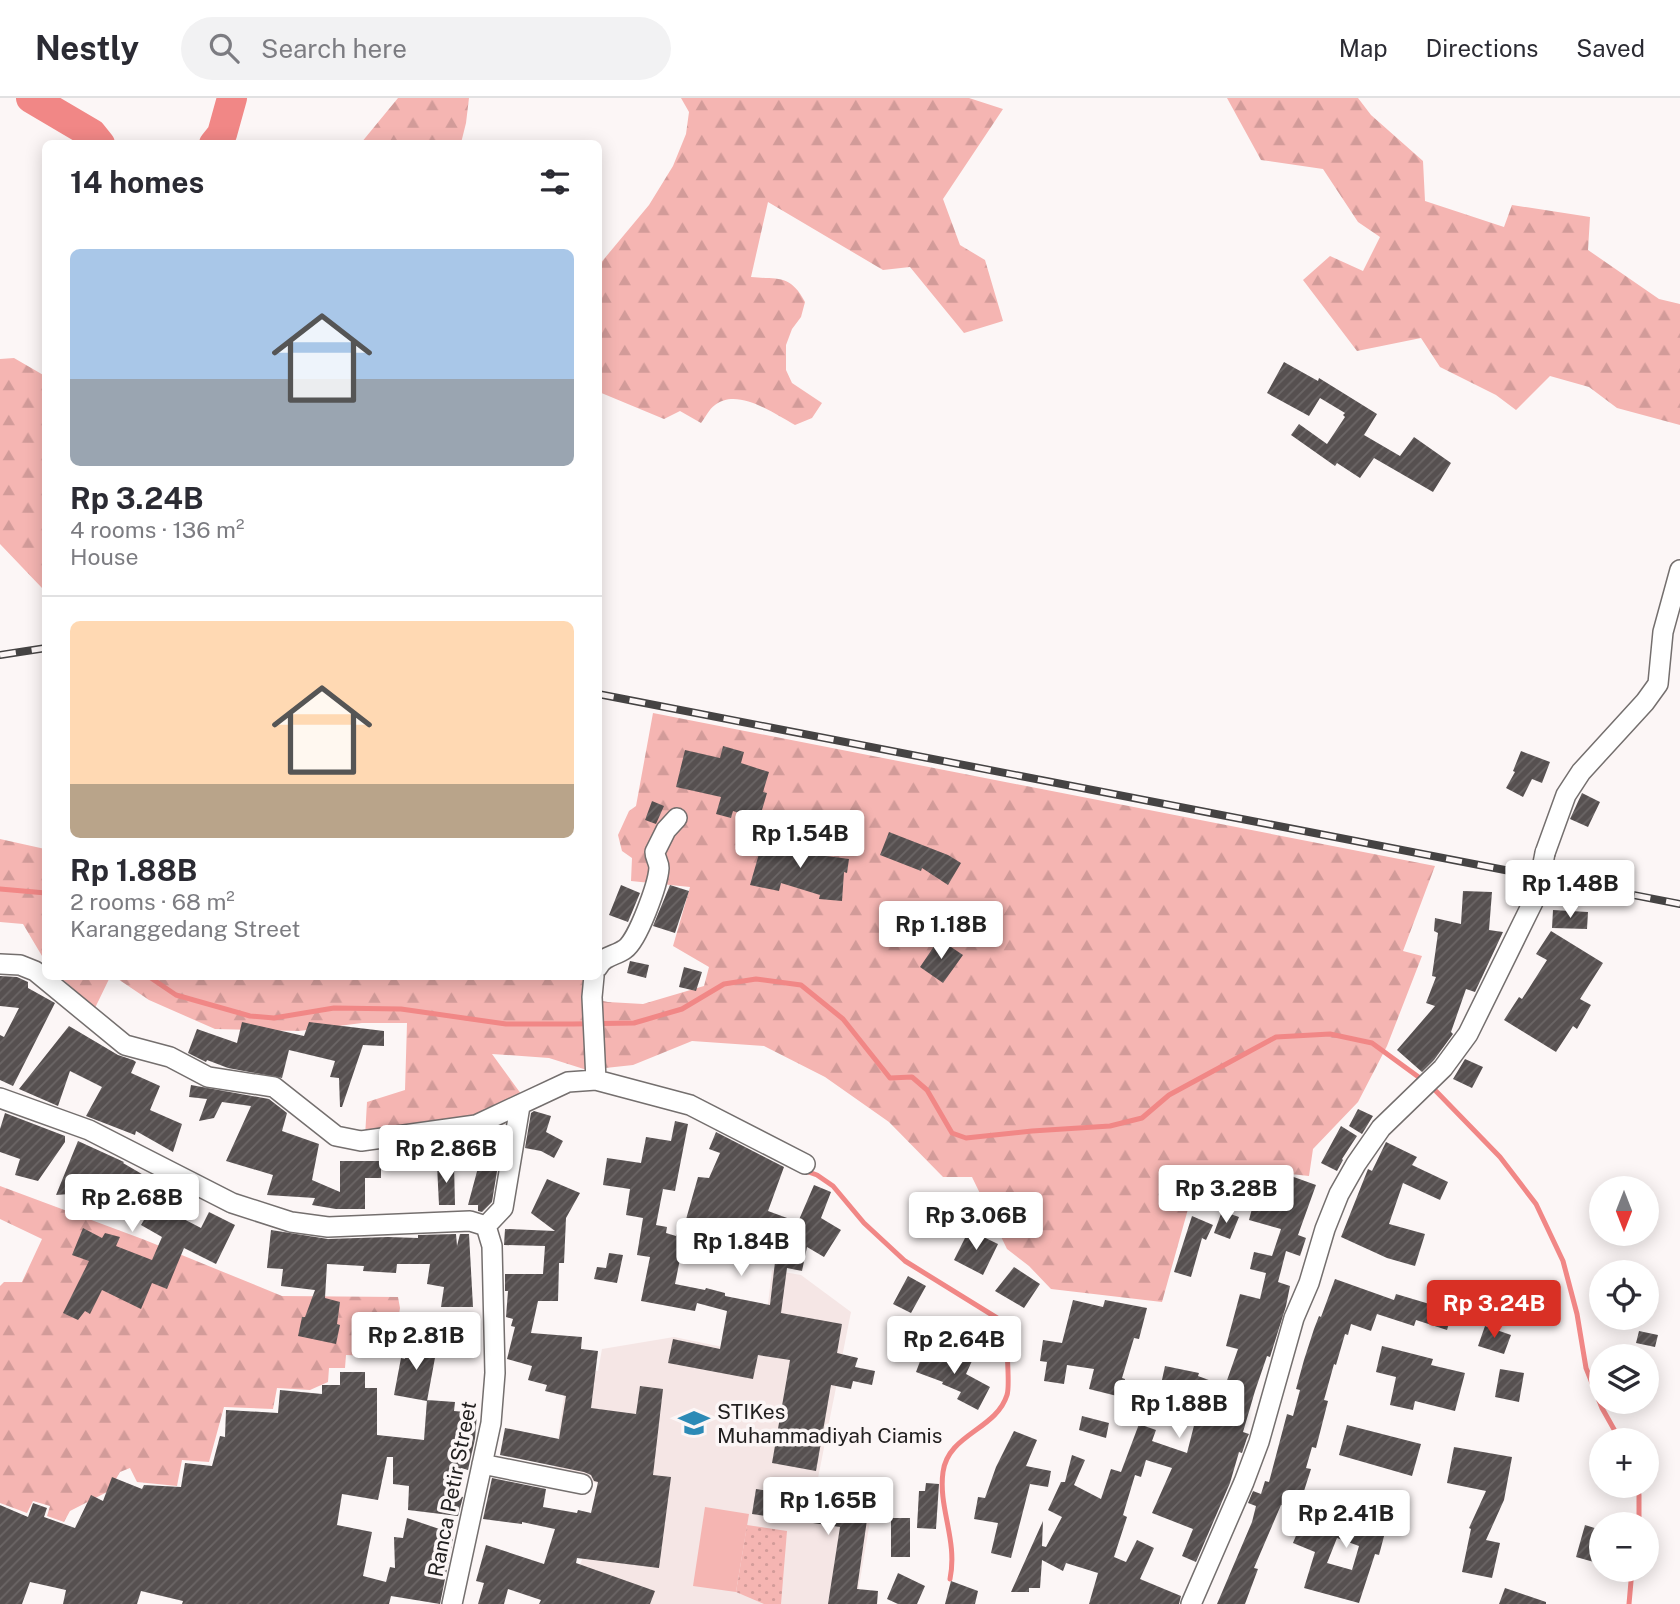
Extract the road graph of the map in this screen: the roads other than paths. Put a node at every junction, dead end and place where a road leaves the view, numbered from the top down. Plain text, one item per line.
1 (1680, 570) edge
2 (677, 818) dead end
3 (602, 960) edge
4 (0, 964) edge
5 (42, 977) edge
6 (46, 980) edge
7 (594, 980) edge
8 (596, 1080) junction
9 (0, 1098) edge
10 (520, 1106) junction
11 (805, 1164) dead end
12 (486, 1226) junction
13 (482, 1464) junction
14 (582, 1484) dead end
15 (452, 1604) edge
16 (1191, 1604) edge

1 - 16 street, bridge
2 - 3 street
4 - 5 street
6 - 10 street
7 - 8 street
8 - 10 street
8 - 11 street
9 - 12 street
10 - 12 street
12 - 13 street, Ranca Petir Street
13 - 14 street
13 - 15 street, Ranca Petir Street

